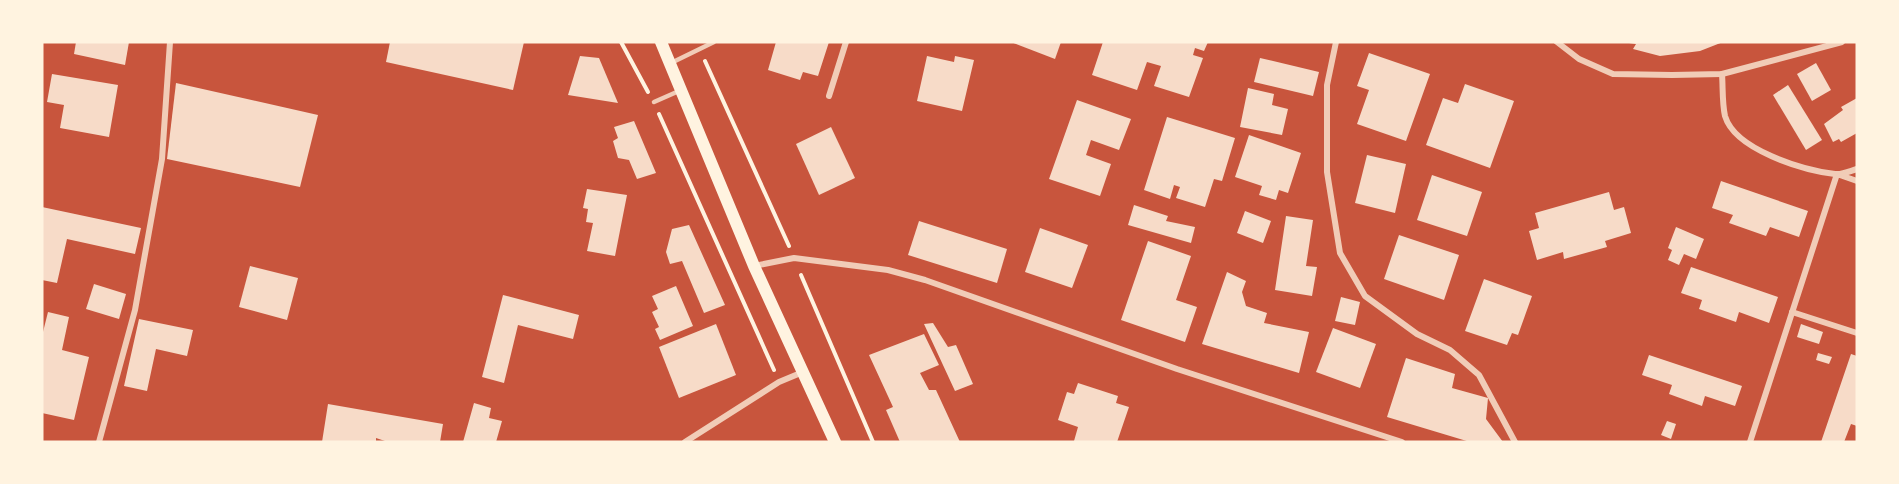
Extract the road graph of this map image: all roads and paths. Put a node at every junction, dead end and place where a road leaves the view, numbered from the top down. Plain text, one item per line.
1 (170, 42) edge
2 (621, 42) edge
3 (662, 42) edge
4 (714, 42) edge
5 (846, 42) edge
6 (1336, 42) edge
7 (1557, 42) edge
8 (1842, 42) edge
9 (671, 63) junction
10 (1722, 74) junction
11 (683, 89) junction
12 (829, 96) dead end
13 (654, 102) junction
14 (1857, 169) edge
15 (1837, 174) junction
16 (1857, 181) edge
17 (754, 266) junction
18 (1792, 312) junction
19 (1857, 333) edge
20 (803, 371) junction
21 (779, 382) junction
22 (99, 442) edge
23 (685, 442) edge
24 (835, 442) edge
25 (1402, 442) edge
26 (1515, 442) edge
27 (1750, 442) edge

1 - 22 street
2 - 13 path
3 - 9 main road
4 - 9 lane
5 - 12 street
6 - 26 street
7 - 10 street
8 - 10 street
9 - 11 main road
10 - 15 street
11 - 13 lane
11 - 17 main road
13 - 21 path
14 - 15 street
15 - 16 street
15 - 18 street
17 - 20 main road
17 - 25 street
18 - 19 street
18 - 27 street
20 - 21 street
20 - 24 main road
21 - 23 street

